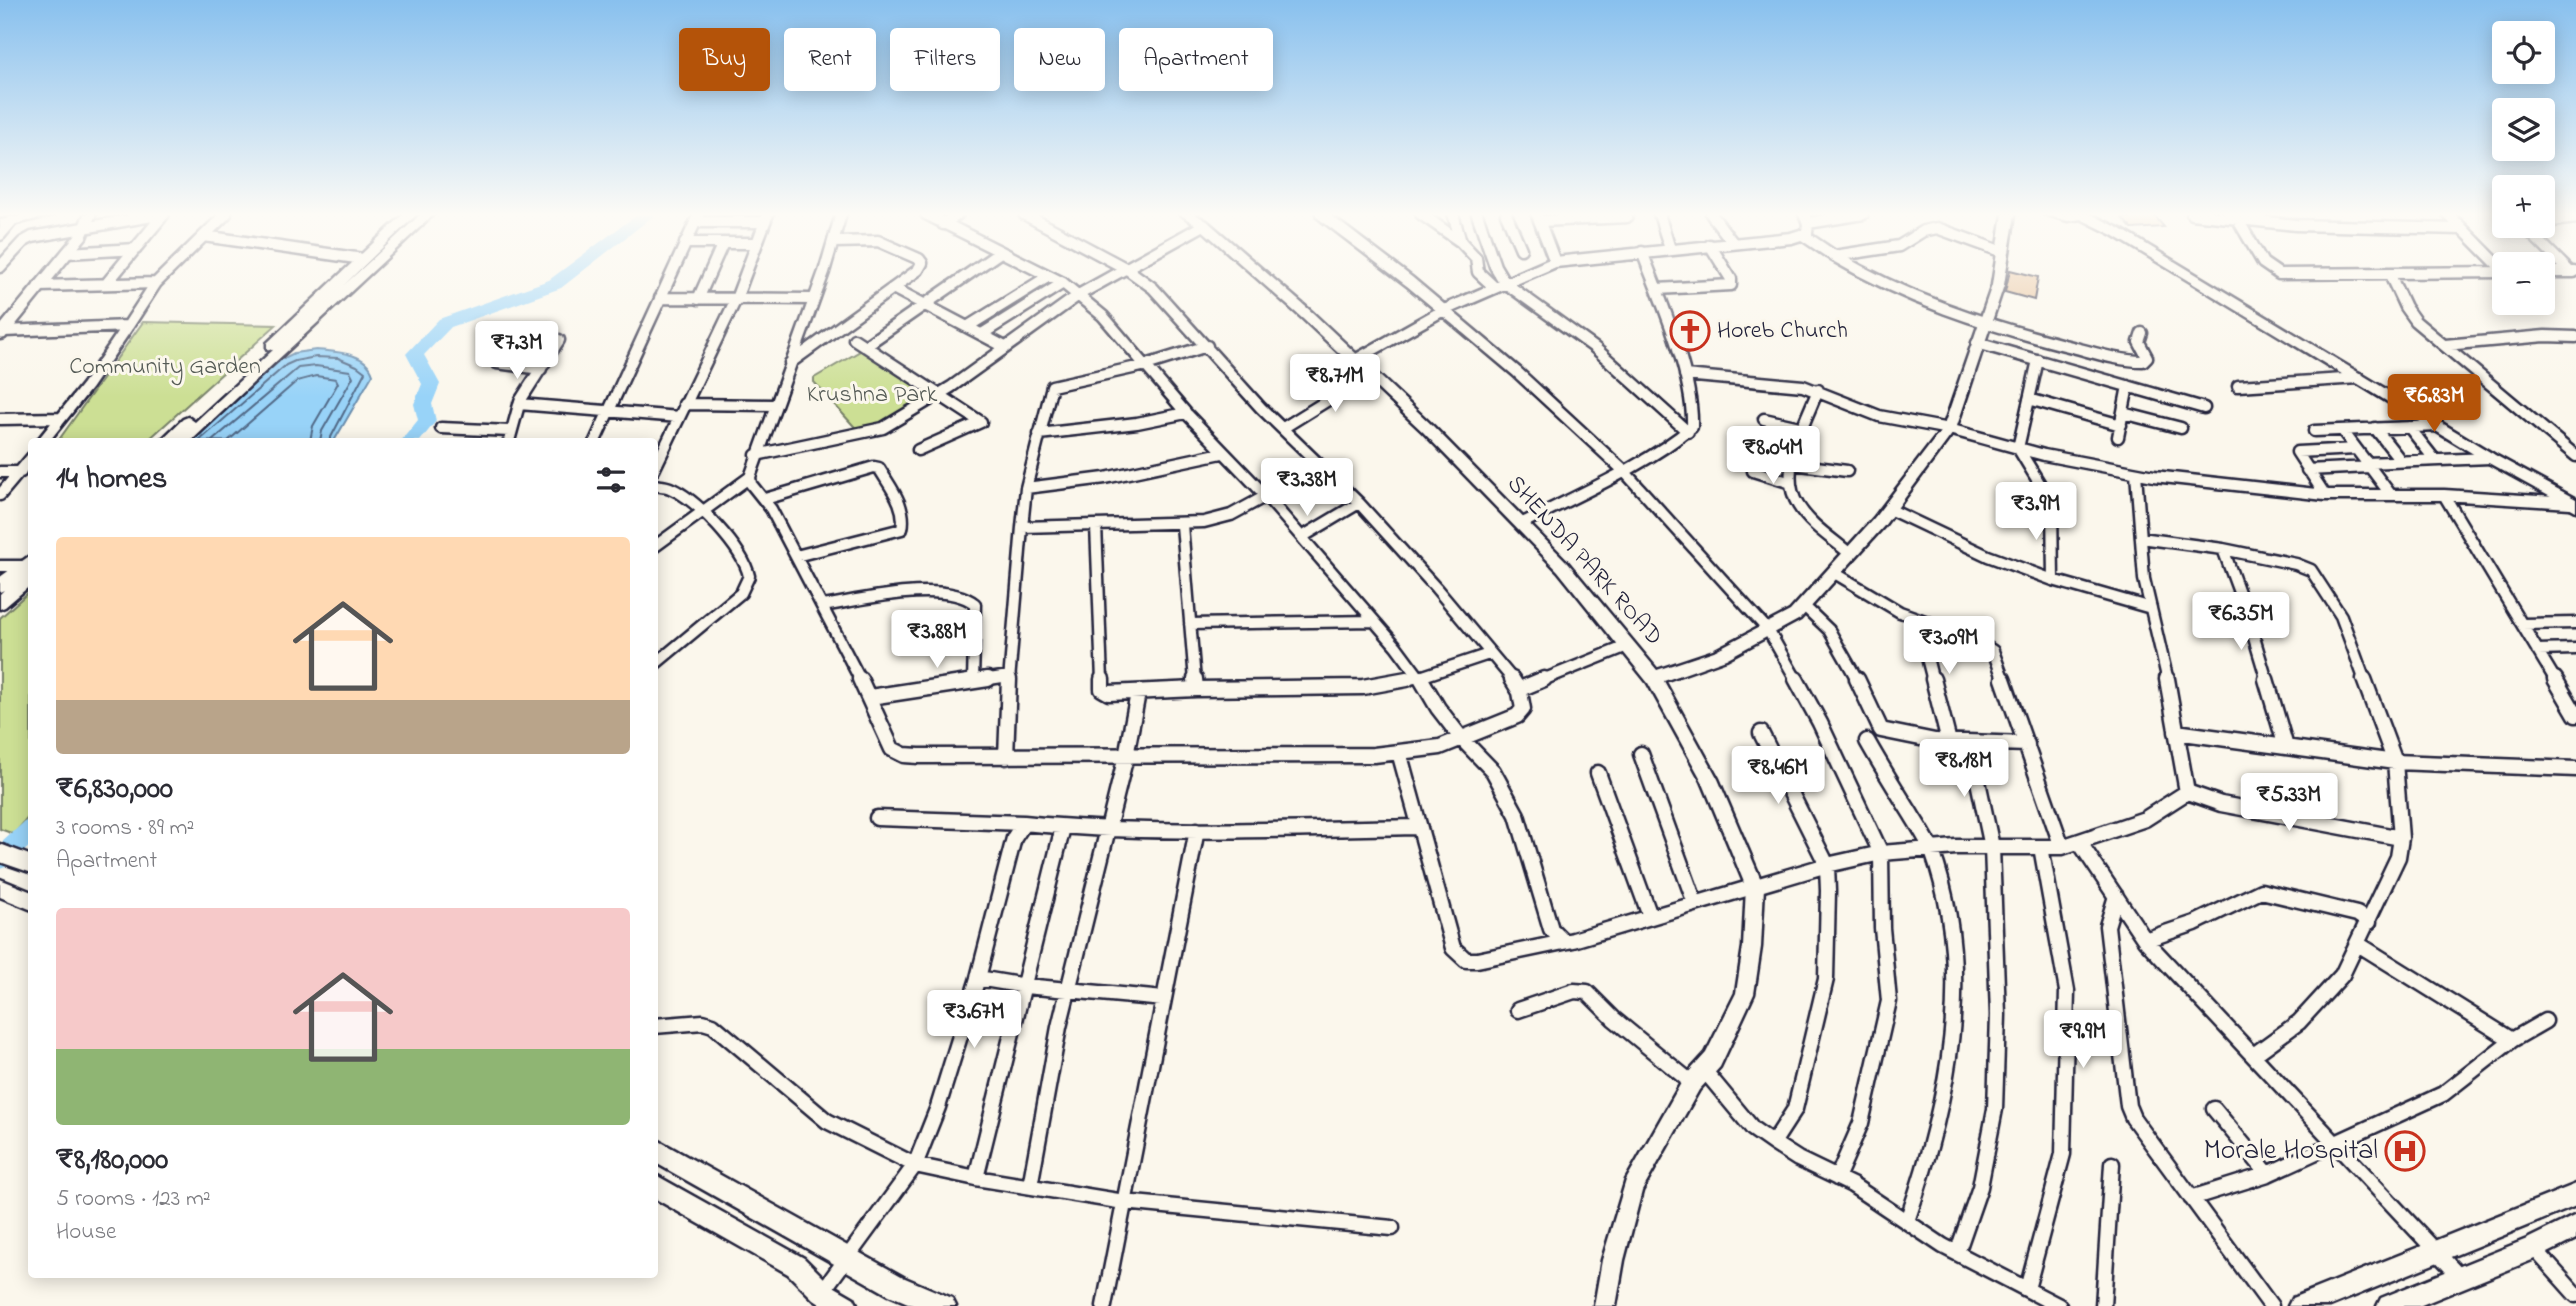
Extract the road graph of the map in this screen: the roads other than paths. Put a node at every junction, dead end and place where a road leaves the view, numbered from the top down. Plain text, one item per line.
1 (48, 275) edge
2 (114, 275) edge
3 (164, 275) edge
4 (346, 275) edge
5 (362, 275) edge
6 (670, 275) edge
7 (709, 275) edge
8 (745, 275) edge
9 (821, 275) edge
10 (911, 275) edge
11 (966, 275) edge
12 (1116, 275) edge
13 (1135, 275) edge
14 (1260, 275) edge
15 (1401, 275) edge
16 (1480, 275) edge
17 (1500, 275) edge
18 (1524, 275) edge
19 (1651, 275) edge
20 (1728, 275) edge
21 (1863, 275) edge
22 (2000, 275) edge
23 (2188, 275) edge
24 (2384, 275) edge
25 (2390, 275) joint
26 (1049, 276) joint
27 (107, 283) junction
28 (156, 283) junction
29 (1063, 283) junction
30 (1505, 283) junction
31 (39, 286) junction
32 (1494, 287) junction
33 (893, 288) junction
34 (1657, 289) junction
35 (1080, 294) junction
36 (660, 298) junction
37 (698, 299) junction
38 (736, 299) junction
39 (813, 299) junction
40 (923, 304) junction
41 (1443, 311) junction
42 (1984, 325) junction
43 (128, 326) junction
44 (967, 327) junction
45 (2, 333) edge
46 (2142, 333) dead end
47 (982, 334) junction
48 (2576, 337) edge
49 (854, 339) dead end
50 (559, 340) dead end
51 (1978, 343) junction
52 (2445, 345) junction
53 (865, 346) junction
54 (1207, 346) junction
55 (1005, 347) junction
56 (1356, 360) junction
57 (2038, 360) junction
58 (497, 363) dead end
59 (789, 363) junction
60 (1146, 365) junction
61 (541, 369) junction
62 (1370, 374) junction
63 (1685, 375) junction
64 (2359, 378) junction
65 (2128, 386) junction
66 (2238, 386) dead end
67 (1818, 390) junction
68 (940, 394) junction
69 (2029, 399) junction
70 (519, 404) junction
71 (684, 404) junction
72 (774, 405) junction
73 (2204, 408) dead end
74 (608, 411) junction
75 (1186, 413) junction
76 (679, 417) junction
77 (60, 418) junction
78 (0, 419) edge
79 (1764, 419) dead end
80 (2122, 419) junction
81 (2438, 426) junction
82 (2409, 427) junction
83 (441, 428) dead end
84 (1283, 428) junction
85 (1804, 428) junction
86 (1949, 429) junction
87 (2181, 429) dead end
88 (2375, 429) junction
89 (2342, 430) junction
90 (2314, 431) dead end
91 (1688, 432) junction
92 (1039, 434) junction
93 (509, 436) edge
94 (1763, 437) dead end
95 (2118, 437) dead end
96 (45, 438) edge
97 (170, 438) edge
98 (185, 438) edge
99 (596, 438) edge
100 (1797, 446) junction
101 (2018, 448) junction
102 (2356, 449) junction
103 (918, 450) dead end
104 (1222, 453) junction
105 (1757, 454) dead end
106 (756, 455) junction
107 (2576, 456) edge
108 (2490, 458) junction
109 (2435, 460) junction
110 (2401, 461) junction
111 (28, 462) edge
112 (658, 462) edge
113 (1793, 464) junction
114 (2368, 465) junction
115 (1623, 470) junction
116 (2307, 470) junction
117 (1753, 471) dead end
118 (1847, 471) dead end
119 (0, 472) edge
120 (21, 472) junction
121 (2136, 473) junction
122 (750, 477) junction
123 (1788, 482) junction
124 (658, 486) edge
125 (1026, 488) junction
126 (0, 495) edge
127 (2325, 495) junction
128 (2391, 495) junction
129 (2444, 495) junction
130 (1266, 496) junction
131 (765, 499) junction
132 (1359, 503) junction
133 (2573, 505) edge
134 (1889, 509) junction
135 (704, 513) junction
136 (1182, 524) junction
137 (1521, 524) junction
138 (1096, 525) junction
139 (1022, 527) junction
140 (1302, 537) junction
141 (2141, 538) junction
142 (658, 544) edge
143 (2223, 549) junction
144 (1850, 554) junction
145 (796, 556) junction
146 (0, 566) edge
147 (28, 567) edge
148 (28, 568) edge
149 (28, 568) edge
150 (1833, 572) junction
151 (2053, 580) junction
152 (0, 586) edge
153 (0, 603) edge
154 (823, 606) junction
155 (1804, 606) junction
156 (2151, 608) junction
157 (1917, 619) junction
158 (1374, 621) junction
159 (2576, 623) edge
160 (1190, 624) junction
161 (2522, 624) junction
162 (1768, 630) junction
163 (1627, 646) junction
164 (2576, 649) edge
165 (2537, 650) junction
166 (1489, 654) junction
167 (658, 662) edge
168 (1009, 676) junction
169 (1420, 677) junction
170 (1654, 678) junction
171 (973, 681) junction
172 (1196, 689) junction
173 (1520, 689) junction
174 (1138, 693) junction
175 (870, 697) junction
176 (2571, 697) edge
177 (2576, 715) edge
178 (2176, 732) junction
179 (1760, 733) dead end
180 (1462, 739) junction
181 (1867, 741) dead end
182 (1949, 742) junction
183 (1970, 744) junction
184 (2027, 744) junction
185 (2286, 747) junction
186 (1399, 752) junction
187 (1641, 754) dead end
188 (1126, 756) junction
189 (1006, 757) junction
190 (2395, 762) junction
191 (2576, 769) edge
192 (1598, 773) dead end
193 (2187, 792) junction
194 (877, 818) dead end
195 (1024, 822) junction
196 (1063, 827) junction
197 (1419, 827) junction
198 (1108, 828) junction
199 (1197, 830) junction
200 (2401, 838) junction
201 (2080, 843) junction
202 (1992, 846) junction
203 (2041, 847) junction
204 (2062, 847) junction
205 (1931, 849) junction
206 (1881, 853) junction
207 (1827, 865) junction
208 (1755, 887) junction
209 (0, 888) edge
210 (2116, 896) junction
211 (28, 899) edge
212 (1695, 903) junction
213 (1650, 916) junction
214 (2369, 922) junction
215 (1562, 940) junction
216 (2145, 940) junction
217 (2358, 944) junction
218 (978, 978) junction
219 (1026, 986) junction
220 (1069, 989) junction
221 (1164, 999) junction
222 (1518, 1010) dead end
223 (2545, 1021) dead end
224 (658, 1026) edge
225 (2512, 1040) junction
226 (2255, 1054) junction
227 (1704, 1070) junction
228 (1692, 1083) junction
229 (2214, 1109) dead end
230 (1773, 1143) junction
231 (2338, 1144) junction
232 (658, 1151) edge
233 (2112, 1164) dead end
234 (915, 1165) junction
235 (2269, 1174) junction
236 (976, 1178) junction
237 (1837, 1178) junction
238 (1030, 1186) junction
239 (658, 1187) edge
240 (2576, 1195) edge
241 (2191, 1198) junction
242 (1124, 1202) junction
243 (1907, 1221) junction
244 (2576, 1227) edge
245 (1392, 1228) dead end
246 (2534, 1248) junction
247 (2437, 1252) junction
248 (1957, 1253) junction
249 (845, 1259) junction
250 (2461, 1278) junction
251 (2026, 1289) junction
252 (822, 1292) junction
253 (2576, 1295) edge
254 (846, 1306) edge
255 (944, 1306) edge
256 (1104, 1306) edge
257 (1605, 1306) edge
258 (2059, 1306) edge
259 (2103, 1306) edge
260 (2271, 1306) edge
261 (2300, 1306) edge
262 (2389, 1306) edge

1 - 31 main road
2 - 27 street
3 - 28 street
4 - 97 main road
5 - 98 main road
6 - 36 street
7 - 37 street
8 - 38 street
9 - 39 street
10 - 33 street
11 - 40 street
12 - 35 street
13 - 54 street
14 - 56 main road, SHENDA PARK ROAD
15 - 41 street
16 - 32 street
17 - 30 street
18 - 30 street
19 - 34 street
20 - 34 street
21 - 42 street
22 - 42 main road
23 - 64 main road
24 - 25 street
25 - 52 street
26 - 29 street
26 - 44 street
27 - 28 street
27 - 31 street
28 - 43 street
29 - 35 street
29 - 47 street
30 - 32 street
30 - 91 street
31 - 45 main road
32 - 41 street
33 - 40 street
33 - 59 street
34 - 63 street
35 - 55 street
35 - 60 street
36 - 37 street
36 - 74 street
37 - 38 street
38 - 39 street
38 - 71 street
39 - 59 street
40 - 44 street
40 - 53 street
41 - 56 street
41 - 115 street
42 - 46 street
42 - 51 main road
43 - 45 street
43 - 77 street
44 - 47 street
47 - 55 street
48 - 52 street
49 - 53 street
50 - 61 street
51 - 57 street
51 - 86 main road
52 - 107 street
53 - 68 street
54 - 60 street
54 - 84 street
55 - 68 street
56 - 62 main road, SHENDA PARK ROAD
57 - 65 street
57 - 69 street
58 - 61 street
59 - 72 street
60 - 75 street
60 - 92 street
61 - 70 street
62 - 84 street
62 - 137 main road, SHENDA PARK ROAD
63 - 67 street
63 - 91 street
64 - 66 street
64 - 81 main road
65 - 73 street
65 - 80 street
67 - 85 street
67 - 86 street
68 - 103 street
68 - 106 street
69 - 80 street
69 - 101 street
70 - 74 street
70 - 93 street
71 - 72 street
71 - 76 street
72 - 106 street
74 - 76 street
74 - 99 street
75 - 92 street
75 - 104 street
76 - 112 street
77 - 78 street
77 - 96 street
79 - 85 street
80 - 87 street
80 - 95 street
81 - 82 street
81 - 108 main road
82 - 88 street
82 - 109 street
83 - 93 street
84 - 132 street
85 - 100 street
86 - 101 street
86 - 134 main road
88 - 89 street
88 - 110 street
89 - 90 street
89 - 102 street
91 - 115 street
92 - 125 street
94 - 100 street
100 - 113 street
101 - 121 street
101 - 151 street
102 - 114 street
102 - 116 street
104 - 125 street
104 - 130 street
105 - 113 street
106 - 122 street
108 - 109 street
108 - 133 main road
109 - 110 street
110 - 114 street
111 - 120 street
113 - 118 street
113 - 123 street
114 - 116 street
114 - 128 street
115 - 137 street
115 - 162 street
116 - 127 street
117 - 123 street
119 - 120 street
120 - 126 street
121 - 127 street
121 - 141 street
122 - 131 street
122 - 135 street
123 - 144 street
124 - 135 street
125 - 139 street
127 - 128 street
128 - 129 street
129 - 133 street
129 - 161 street
130 - 136 street
130 - 140 street
131 - 145 street
131 - 145 street
132 - 140 street
132 - 166 street
134 - 144 main road
134 - 151 street
135 - 142 street
135 - 167 street
136 - 138 street
136 - 160 street
137 - 163 main road, SHENDA PARK ROAD
138 - 139 street
138 - 174 street
139 - 168 street
140 - 158 street
141 - 143 street
141 - 156 street
143 - 185 street
143 - 190 street
144 - 150 main road
145 - 154 street
146 - 147 street
148 - 152 main road
149 - 153 main road
150 - 155 main road
150 - 157 street
151 - 156 street
154 - 171 street
154 - 175 street
155 - 162 main road
155 - 182 street
156 - 178 street
157 - 182 street
157 - 184 street
158 - 160 street
158 - 169 street
159 - 161 street
160 - 172 street
161 - 165 street
162 - 170 main road
162 - 206 street
163 - 170 main road, SHENDA PARK ROAD
163 - 173 street
164 - 165 street
165 - 176 street
166 - 169 street
166 - 173 street
168 - 171 street
168 - 189 street
169 - 172 street
169 - 180 street
170 - 208 main road, SHENDA PARK ROAD
171 - 175 street
172 - 174 street
173 - 180 street
174 - 188 street
175 - 189 street
176 - 177 street
178 - 185 street
178 - 193 street
179 - 207 street
180 - 186 street
180 - 215 street
181 - 205 street
182 - 183 street
183 - 184 street
183 - 202 street
184 - 204 street
185 - 190 street
186 - 188 street
186 - 197 street
187 - 212 street
188 - 189 street
188 - 198 street
190 - 191 street
190 - 200 street
192 - 213 street
193 - 200 street
193 - 201 street
194 - 195 street
195 - 196 street
195 - 218 street
196 - 198 street
196 - 219 street
197 - 199 street
197 - 215 street
198 - 199 street
198 - 220 street
199 - 221 street
200 - 214 street
201 - 204 street
201 - 210 street
202 - 203 street
202 - 205 street
202 - 248 street
203 - 204 street
203 - 251 street
205 - 206 street
205 - 243 street
206 - 207 street
206 - 237 street
207 - 208 street
207 - 230 street
208 - 212 street
208 - 227 main road, SHENDA PARK ROAD
209 - 211 main road
210 - 216 street
210 - 241 street
212 - 213 street
213 - 215 street
214 - 216 street
214 - 217 street
216 - 226 street
217 - 225 street
217 - 226 street
218 - 219 street
218 - 234 street
219 - 220 street
219 - 236 street
220 - 221 street
220 - 238 street
221 - 242 street
222 - 228 street
223 - 225 street
224 - 234 street
225 - 231 street
226 - 231 street
227 - 228 main road, SHENDA PARK ROAD
227 - 230 street
228 - 257 main road, SHENDA PARK ROAD
229 - 235 street
230 - 237 street
231 - 235 street
231 - 247 street
232 - 249 main road
233 - 259 street
234 - 236 street
234 - 249 street
235 - 241 street
236 - 238 street
237 - 243 street
238 - 242 street
239 - 252 main road
240 - 247 main road
241 - 260 street
242 - 245 street
242 - 256 street
243 - 248 street
244 - 246 main road
246 - 250 main road
246 - 253 street
247 - 250 street
247 - 261 main road
248 - 251 street
249 - 252 street
249 - 255 main road
250 - 262 main road
251 - 258 street
252 - 254 main road

